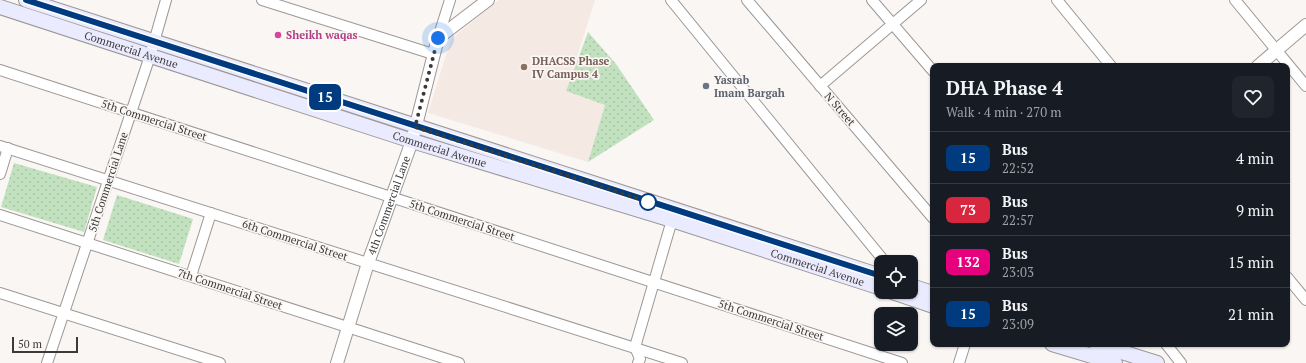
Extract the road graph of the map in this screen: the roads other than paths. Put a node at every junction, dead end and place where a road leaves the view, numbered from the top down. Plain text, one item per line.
1 (26, 0) edge
2 (166, 0) edge
3 (262, 0) edge
4 (450, 0) edge
5 (488, 0) edge
6 (671, 0) edge
7 (747, 0) edge
8 (872, 0) edge
9 (921, 0) edge
10 (1057, 0) edge
11 (1235, 0) edge
12 (0, 7) edge
13 (892, 25) junction
14 (1306, 25) edge
15 (438, 38) junction
16 (154, 42) junction
17 (1276, 50) junction
18 (433, 54) junction
19 (150, 56) junction
20 (1109, 63) edge
21 (1261, 63) edge
22 (1287, 63) edge
23 (1290, 67) edge
24 (930, 69) edge
25 (0, 70) edge
26 (820, 86) junction
27 (1306, 86) edge
28 (130, 112) junction
29 (415, 127) junction
30 (412, 141) junction
31 (4, 147) edge
32 (0, 174) edge
33 (108, 180) junction
34 (391, 197) junction
35 (211, 213) junction
36 (930, 214) edge
37 (0, 215) edge
38 (672, 220) junction
39 (88, 244) junction
40 (879, 255) edge
41 (368, 263) junction
42 (874, 274) edge
43 (191, 276) junction
44 (1290, 281) edge
45 (654, 283) junction
46 (874, 286) edge
47 (918, 292) edge
48 (0, 293) edge
49 (930, 293) edge
50 (918, 297) edge
51 (1306, 300) edge
52 (930, 304) edge
53 (63, 313) junction
54 (348, 327) junction
55 (635, 347) junction
56 (964, 347) edge
57 (1062, 347) edge
58 (1106, 347) edge
59 (1168, 347) edge
60 (47, 363) edge
61 (220, 363) edge
62 (337, 363) edge
63 (459, 363) edge
64 (638, 363) edge
65 (682, 363) edge
66 (902, 363) edge
67 (959, 363) edge
68 (1115, 363) edge
69 (1157, 363) edge
70 (1181, 363) edge

1 - 16 main road, Commercial Avenue
2 - 16 street, 5th Commercial Lane
3 - 18 street
4 - 15 street, 4th Commercial Lane
5 - 15 street
6 - 40 street
7 - 26 street, N Street
8 - 13 street
9 - 13 street
10 - 20 street
11 - 17 street
12 - 19 main road, Commercial Avenue
13 - 24 street
13 - 26 street
14 - 17 street
15 - 18 street, 4th Commercial Lane
16 - 19 street, 5th Commercial Lane
16 - 29 main road, Commercial Avenue
17 - 21 street
17 - 22 street
18 - 29 street, 4th Commercial Lane
19 - 28 street, 5th Commercial Lane
19 - 30 main road, Commercial Avenue
23 - 27 street
25 - 28 street, 5th Commercial Street
26 - 36 street, N Street
28 - 33 street, 5th Commercial Lane
28 - 34 street, 5th Commercial Street
29 - 30 street, 4th Commercial Lane
29 - 42 main road, Commercial Avenue
30 - 34 street, 4th Commercial Lane
30 - 38 main road, Commercial Avenue
31 - 32 street
31 - 33 street, 6th Commercial Street
33 - 35 street, 6th Commercial Street
33 - 39 street, 5th Commercial Lane
34 - 41 street, 4th Commercial Lane
34 - 45 street, 5th Commercial Street
35 - 41 street, 6th Commercial Street
35 - 43 street
37 - 39 street, 7th Commercial Street
38 - 45 street
38 - 46 main road, Commercial Avenue
39 - 43 street, 7th Commercial Street
39 - 53 street, 5th Commercial Lane
41 - 54 street, 4th Commercial Lane
41 - 55 street, 6th Commercial Street
43 - 54 street, 7th Commercial Street
44 - 51 street
45 - 55 street
45 - 66 street, 5th Commercial Street
47 - 49 main road
48 - 53 street
50 - 52 main road
53 - 60 street, 5th Commercial Lane
53 - 61 street
54 - 62 street, 4th Commercial Lane
54 - 63 street, 7th Commercial Street
55 - 64 street
55 - 65 street, 6th Commercial Street
56 - 67 street
57 - 68 main road
58 - 69 main road
59 - 70 street

